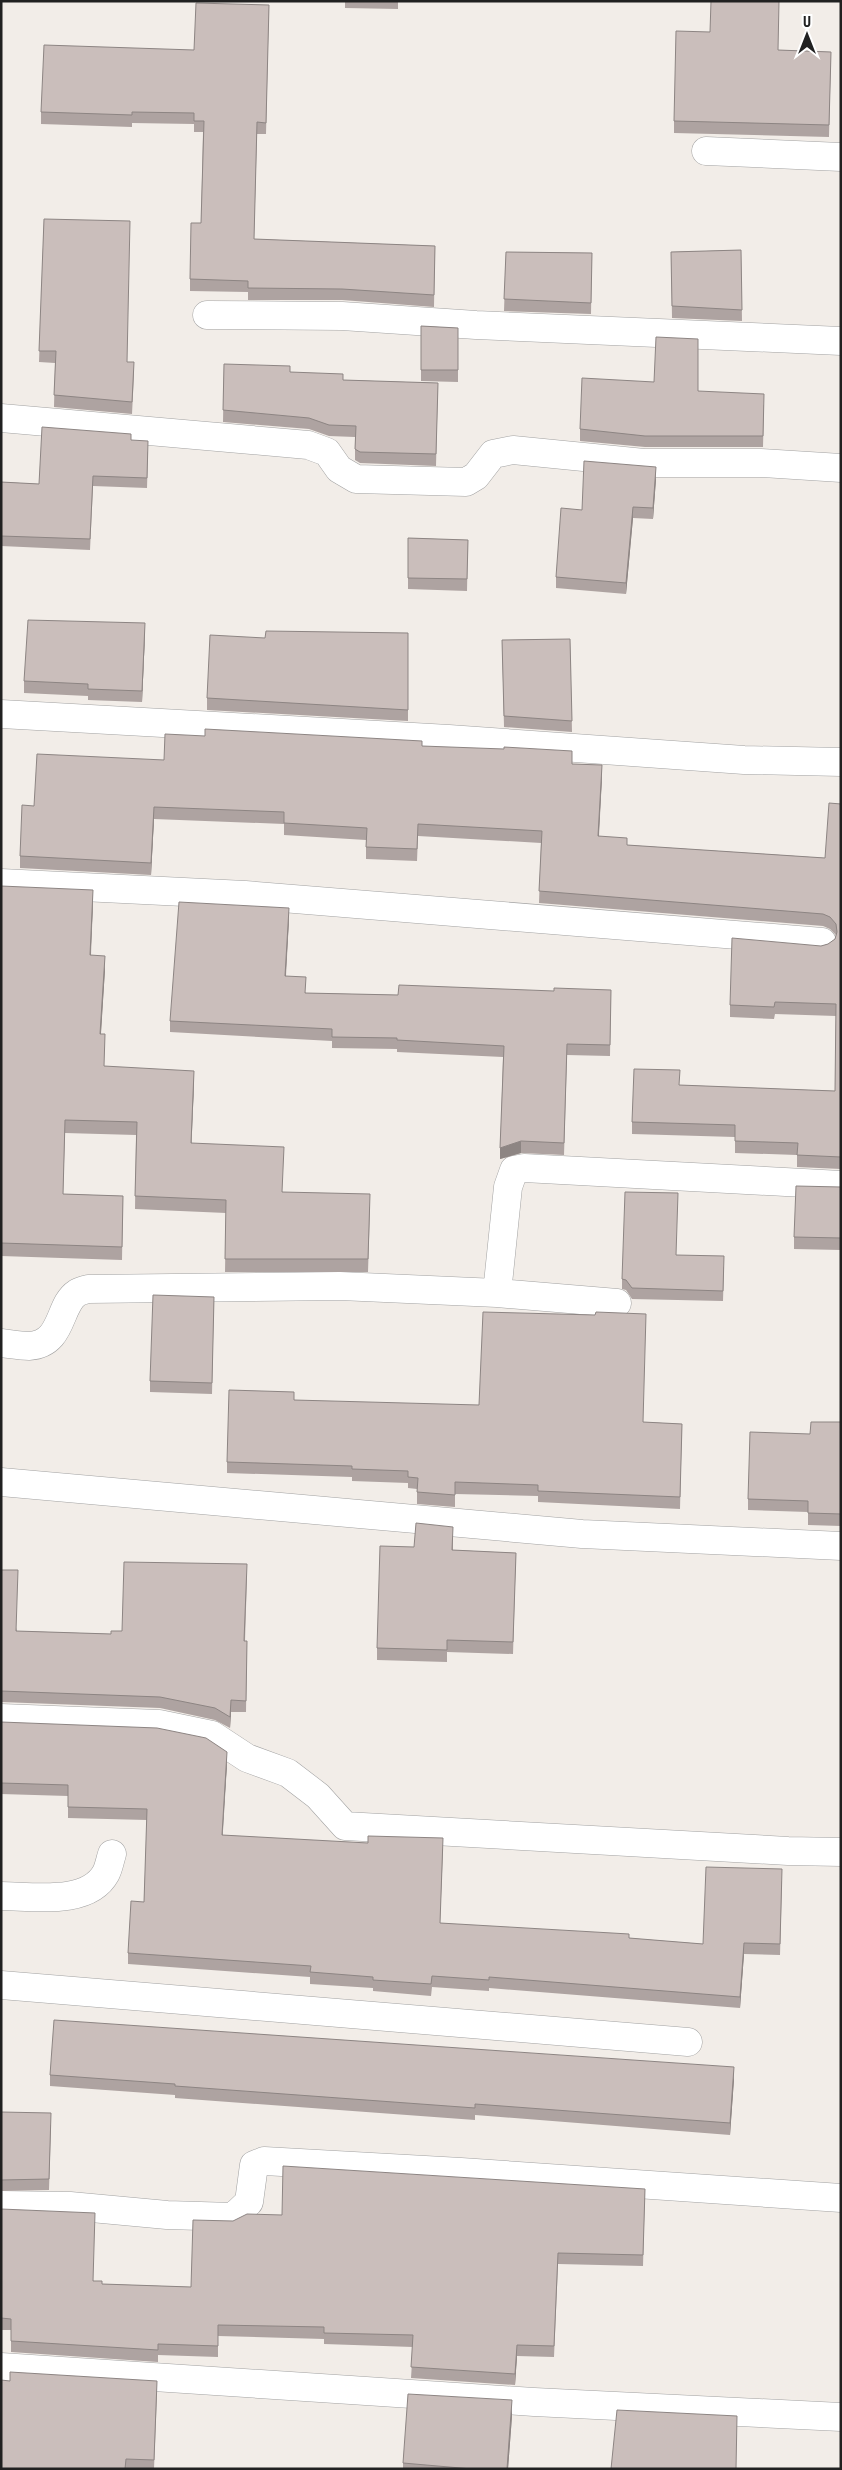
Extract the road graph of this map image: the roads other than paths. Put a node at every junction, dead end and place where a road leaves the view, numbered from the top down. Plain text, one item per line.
1 (706, 151) dead end
2 (841, 157) edge
3 (207, 315) dead end
4 (841, 341) edge
5 (1, 418) edge
6 (841, 468) edge
7 (1, 714) edge
8 (841, 762) edge
9 (1, 883) edge
10 (822, 942) dead end
11 (841, 1185) edge
12 (498, 1293) junction
13 (617, 1303) dead end
14 (1, 1343) edge
15 (1, 1482) edge
16 (841, 1546) edge
17 (1, 1718) edge
18 (841, 1852) edge
19 (112, 1854) dead end
20 (1, 1896) edge
21 (1, 1985) edge
22 (688, 2042) dead end
23 (841, 2198) edge
24 (1, 2204) edge
25 (1, 2367) edge
26 (841, 2417) edge

1 - 2 street
3 - 4 street
5 - 6 street
7 - 8 street
9 - 10 street
11 - 12 street
12 - 13 street
12 - 14 street
15 - 16 street
17 - 18 street
19 - 20 street
21 - 22 street
23 - 24 street
25 - 26 street

